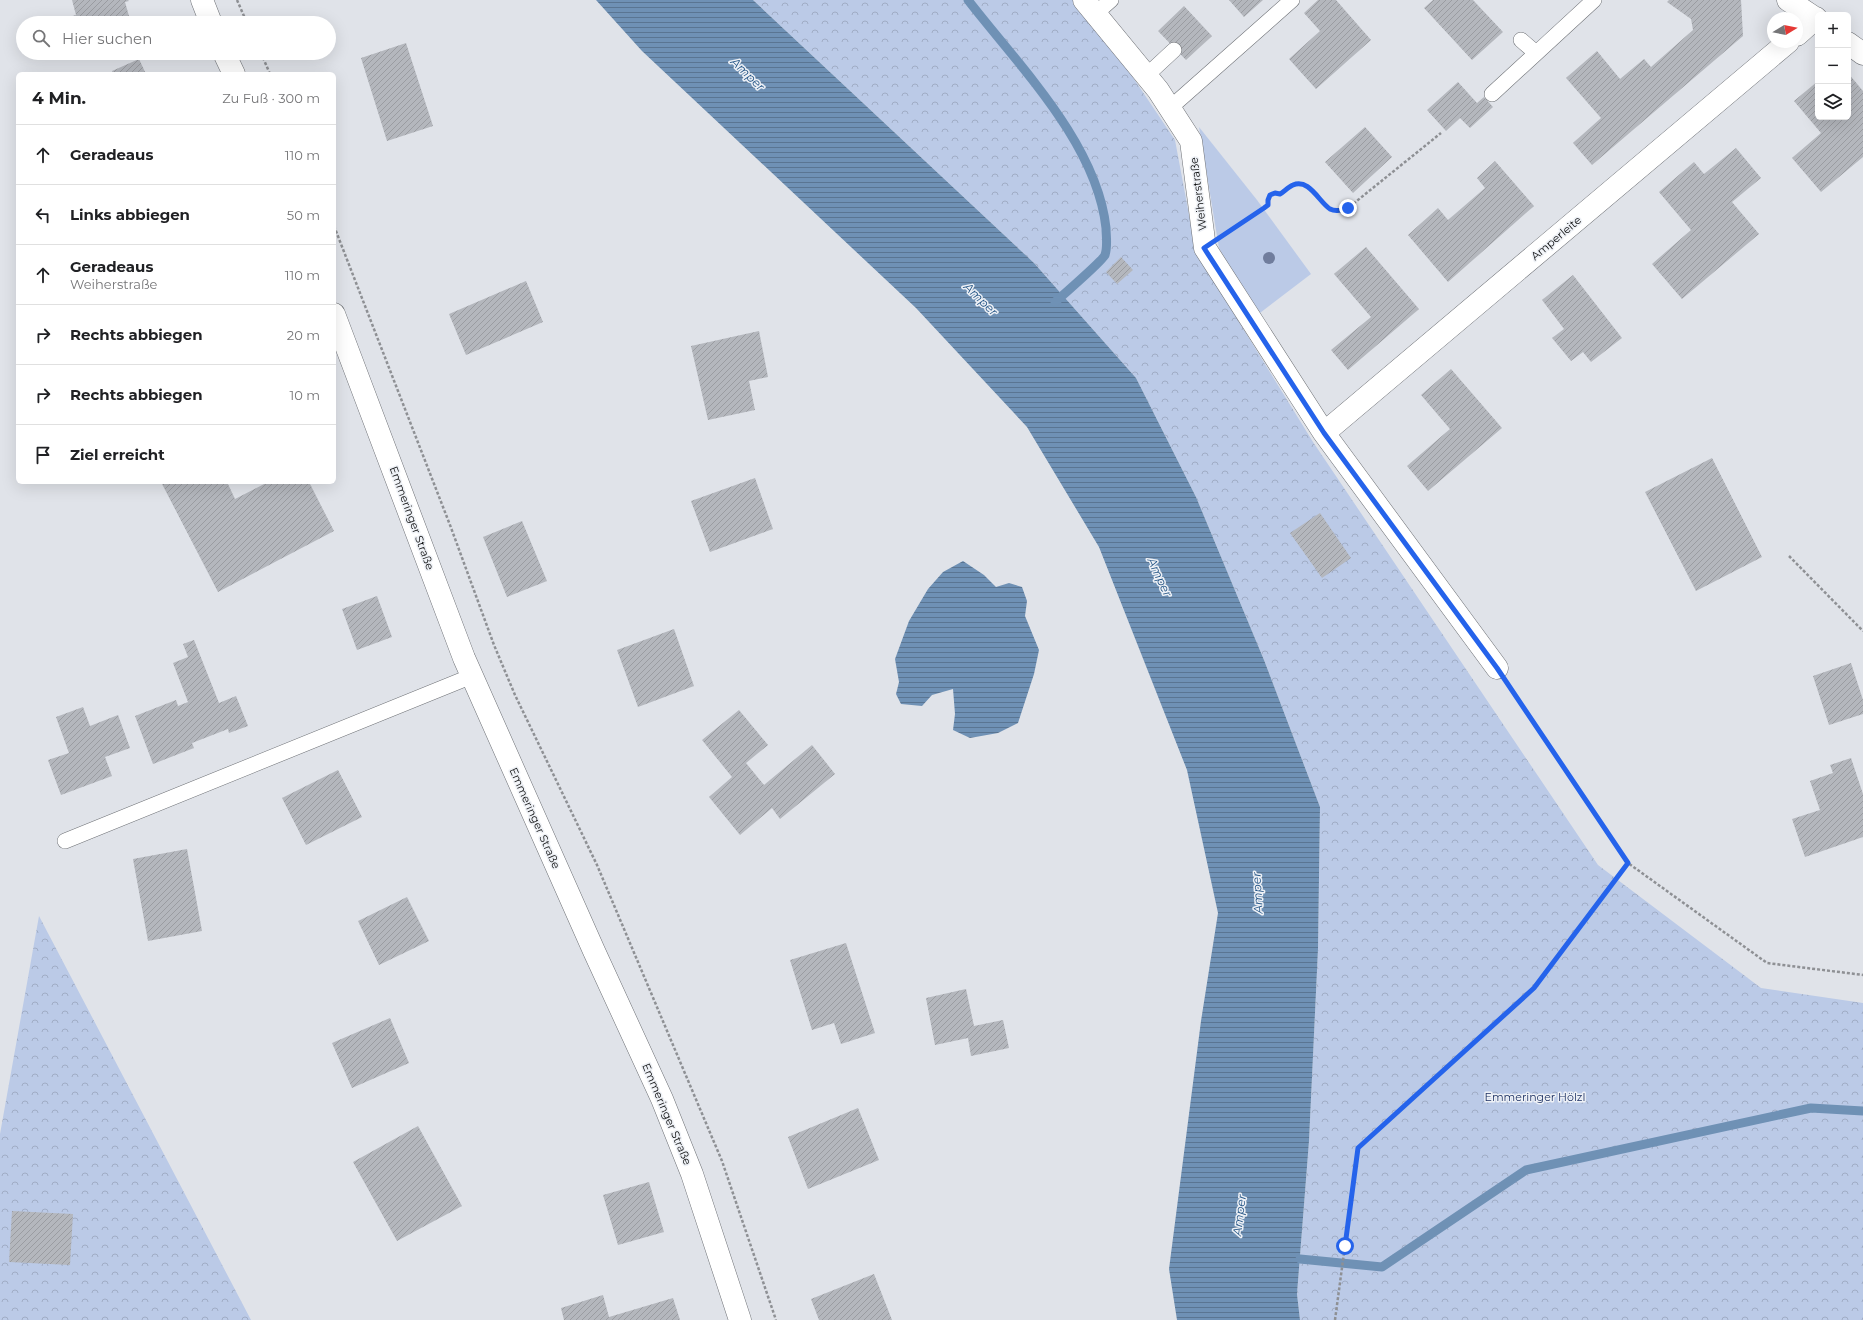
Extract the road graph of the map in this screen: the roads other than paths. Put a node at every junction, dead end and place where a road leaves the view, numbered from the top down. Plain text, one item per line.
1 (202, 0) edge
2 (1111, 0) edge
3 (1292, 0) edge
4 (1594, 0) edge
5 (1788, 0) edge
6 (1089, 7) edge
7 (209, 16) edge
8 (1815, 18) edge
9 (1815, 21) edge
10 (1803, 30) edge
11 (1521, 40) dead end
12 (1851, 44) edge
13 (1781, 48) edge
14 (1174, 50) dead end
15 (1536, 53) junction
16 (1863, 54) edge
17 (227, 60) edge
18 (233, 72) edge
19 (1146, 76) junction
20 (1492, 94) dead end
21 (1170, 108) junction
22 (336, 319) edge
23 (1324, 433) junction
24 (1497, 668) road end
25 (472, 676) junction
26 (65, 841) dead end
27 (740, 1320) edge

1 - 7 street
2 - 6 lane
3 - 21 lane
4 - 15 lane
5 - 8 street
6 - 19 street, Weiherstraße
9 - 10 street
11 - 15 lane
12 - 16 street
13 - 23 street, Amperleite
14 - 19 lane
15 - 20 lane
17 - 18 street
19 - 21 street, Weiherstraße
21 - 23 street, Weiherstraße
22 - 25 street, Emmeringer Straße
23 - 24 street, Weiherstraße
25 - 26 lane
25 - 27 street, Emmeringer Straße

